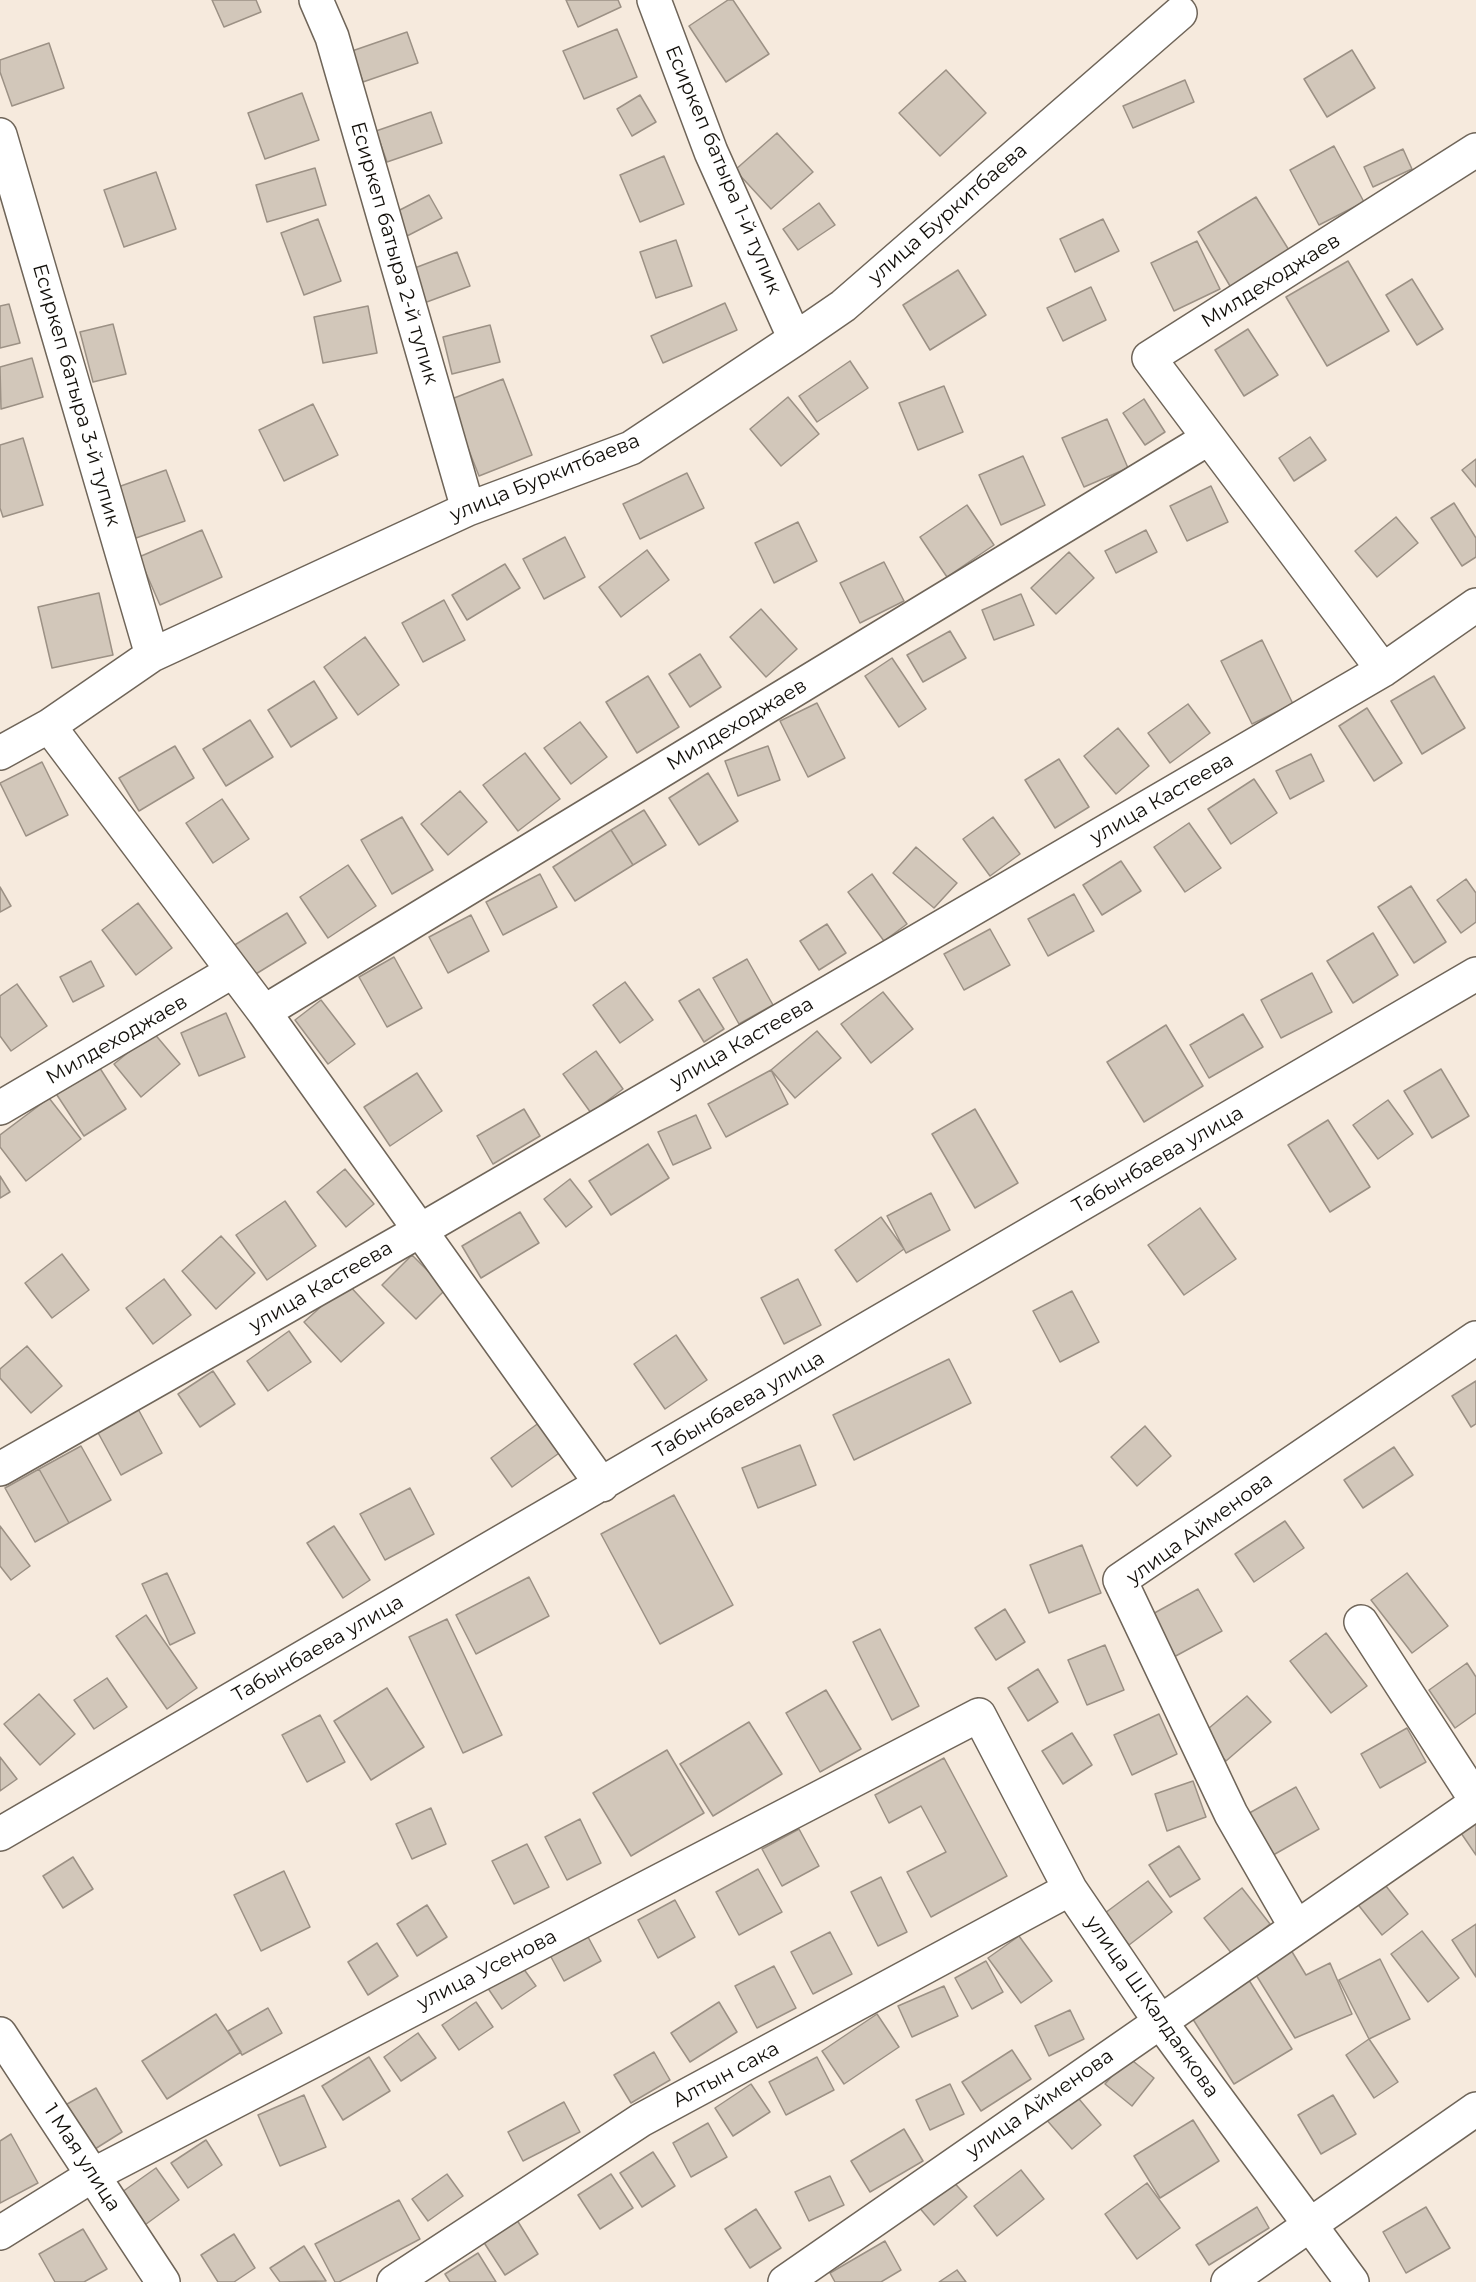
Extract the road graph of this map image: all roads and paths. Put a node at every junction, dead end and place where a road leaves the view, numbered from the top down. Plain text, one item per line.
1 (316, 0) edge
2 (654, 0) edge
3 (1180, 13) dead end
4 (0, 135) edge
5 (1476, 150) edge
6 (795, 339) junction
7 (1209, 438) junction
8 (468, 508) junction
9 (1476, 605) edge
10 (152, 655) junction
11 (1383, 670) junction
12 (49, 726) junction
13 (0, 753) edge
14 (233, 971) junction
15 (1476, 974) edge
16 (264, 1012) junction
17 (0, 1108) edge
18 (421, 1230) junction
19 (1476, 1338) edge
20 (0, 1469) edge
21 (602, 1485) junction
22 (1361, 1622) dead end
23 (979, 1715) joint
24 (1476, 1801) edge
25 (0, 1834) edge
26 (1070, 1889) junction
27 (1296, 1927) junction
28 (1159, 2020) junction
29 (0, 2034) edge
30 (1476, 2109) edge
31 (93, 2175) junction
32 (1310, 2225) junction
33 (0, 2233) edge
34 (163, 2282) edge
35 (394, 2282) edge
36 (785, 2282) edge
37 (1228, 2282) edge
38 (1352, 2282) edge

1 - 8 street, Есиркеп батыра 2-й тупик
2 - 6 street, Есиркеп батыра 1-й тупик
3 - 6 street, улица Буркитбаева
4 - 10 street, Есиркеп батыра 3-й тупик
5 - 7 street, Милдеходжаев
6 - 8 street, улица Буркитбаева
7 - 11 street, Милдеходжаев
7 - 16 street, Милдеходжаев
8 - 10 street, улица Буркитбаева
9 - 11 street, улица Кастеева
10 - 12 street, улица Буркитбаева
11 - 18 street, улица Кастеева
12 - 13 street, улица Буркитбаева
12 - 14 street
14 - 16 street
14 - 17 street, Милдеходжаев
15 - 21 street, Табынбаева улица
16 - 18 street
18 - 20 street, улица Кастеева
18 - 21 street
19 - 27 street, улица Айменова
21 - 25 street, Табынбаева улица
22 - 24 street
23 - 26 street, улица Ш.Калдаякова
23 - 31 street, улица Усенова
24 - 27 street, улица Айменова
26 - 28 street, улица Ш.Калдаякова
26 - 35 street, Алтын сака
27 - 28 street, улица Айменова
28 - 32 street, улица Ш.Калдаякова
28 - 36 street, улица Айменова
29 - 31 street, 1 Мая улица
30 - 32 street
31 - 33 street, улица Усенова
31 - 34 street, 1 Мая улица
32 - 37 street
32 - 38 street, улица Ш.Калдаякова

